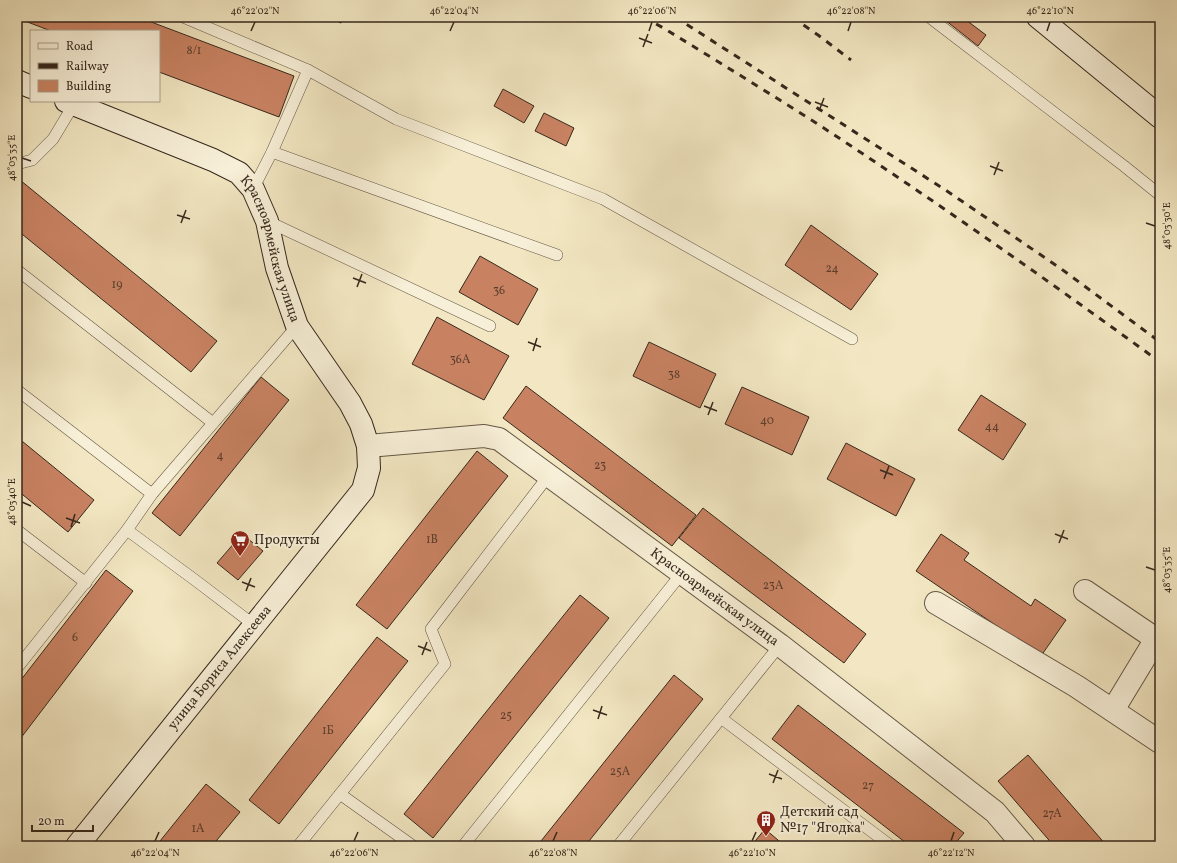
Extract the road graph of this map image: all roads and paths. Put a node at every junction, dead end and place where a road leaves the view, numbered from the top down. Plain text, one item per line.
1 (183, 17) edge
2 (929, 17) edge
3 (1038, 17) edge
4 (308, 70) junction
5 (17, 81) edge
6 (30, 87) edge
7 (70, 103) edge
8 (1160, 117) edge
9 (272, 152) junction
10 (17, 164) edge
11 (254, 189) junction
12 (1160, 195) edge
13 (267, 221) junction
14 (557, 255) dead end
15 (17, 270) edge
16 (297, 326) junction
17 (490, 326) dead end
18 (852, 339) dead end
19 (17, 390) edge
20 (213, 423) junction
21 (368, 446) junction
22 (549, 475) junction
23 (363, 490) joint
24 (152, 494) junction
25 (17, 530) edge
26 (128, 530) junction
27 (682, 573) junction
28 (86, 583) junction
29 (1086, 591) dead end
30 (936, 603) dead end
31 (254, 625) junction
32 (780, 645) junction
33 (17, 668) edge
34 (1113, 710) junction
35 (721, 718) junction
36 (1160, 742) edge
37 (340, 794) junction
38 (78, 846) edge
39 (298, 846) edge
40 (413, 846) edge
41 (463, 846) edge
42 (618, 846) edge
43 (891, 846) edge
44 (1024, 846) edge

1 - 4 lane
2 - 12 lane
3 - 8 street
4 - 9 lane
4 - 18 lane
5 - 6 street
7 - 10 lane
7 - 11 street, Красноармейская улица
9 - 11 lane
9 - 14 lane
11 - 13 street, Красноармейская улица
13 - 16 street, Красноармейская улица
13 - 17 lane
15 - 20 lane
16 - 20 lane
16 - 21 street, Красноармейская улица
19 - 24 lane
20 - 24 lane
21 - 22 street, Красноармейская улица
21 - 23 street, Красноармейская улица
22 - 27 street, Красноармейская улица
22 - 37 lane
23 - 31 street, улица Бориса Алексеева
24 - 26 lane
25 - 28 lane
26 - 28 lane
26 - 31 lane
27 - 32 street, Красноармейская улица
27 - 41 lane
28 - 33 lane
29 - 34 street
30 - 34 street
31 - 38 street, улица Бориса Алексеева
32 - 35 lane
32 - 44 street, Красноармейская улица
34 - 36 street
35 - 42 lane
35 - 43 lane
37 - 39 lane
37 - 40 lane

